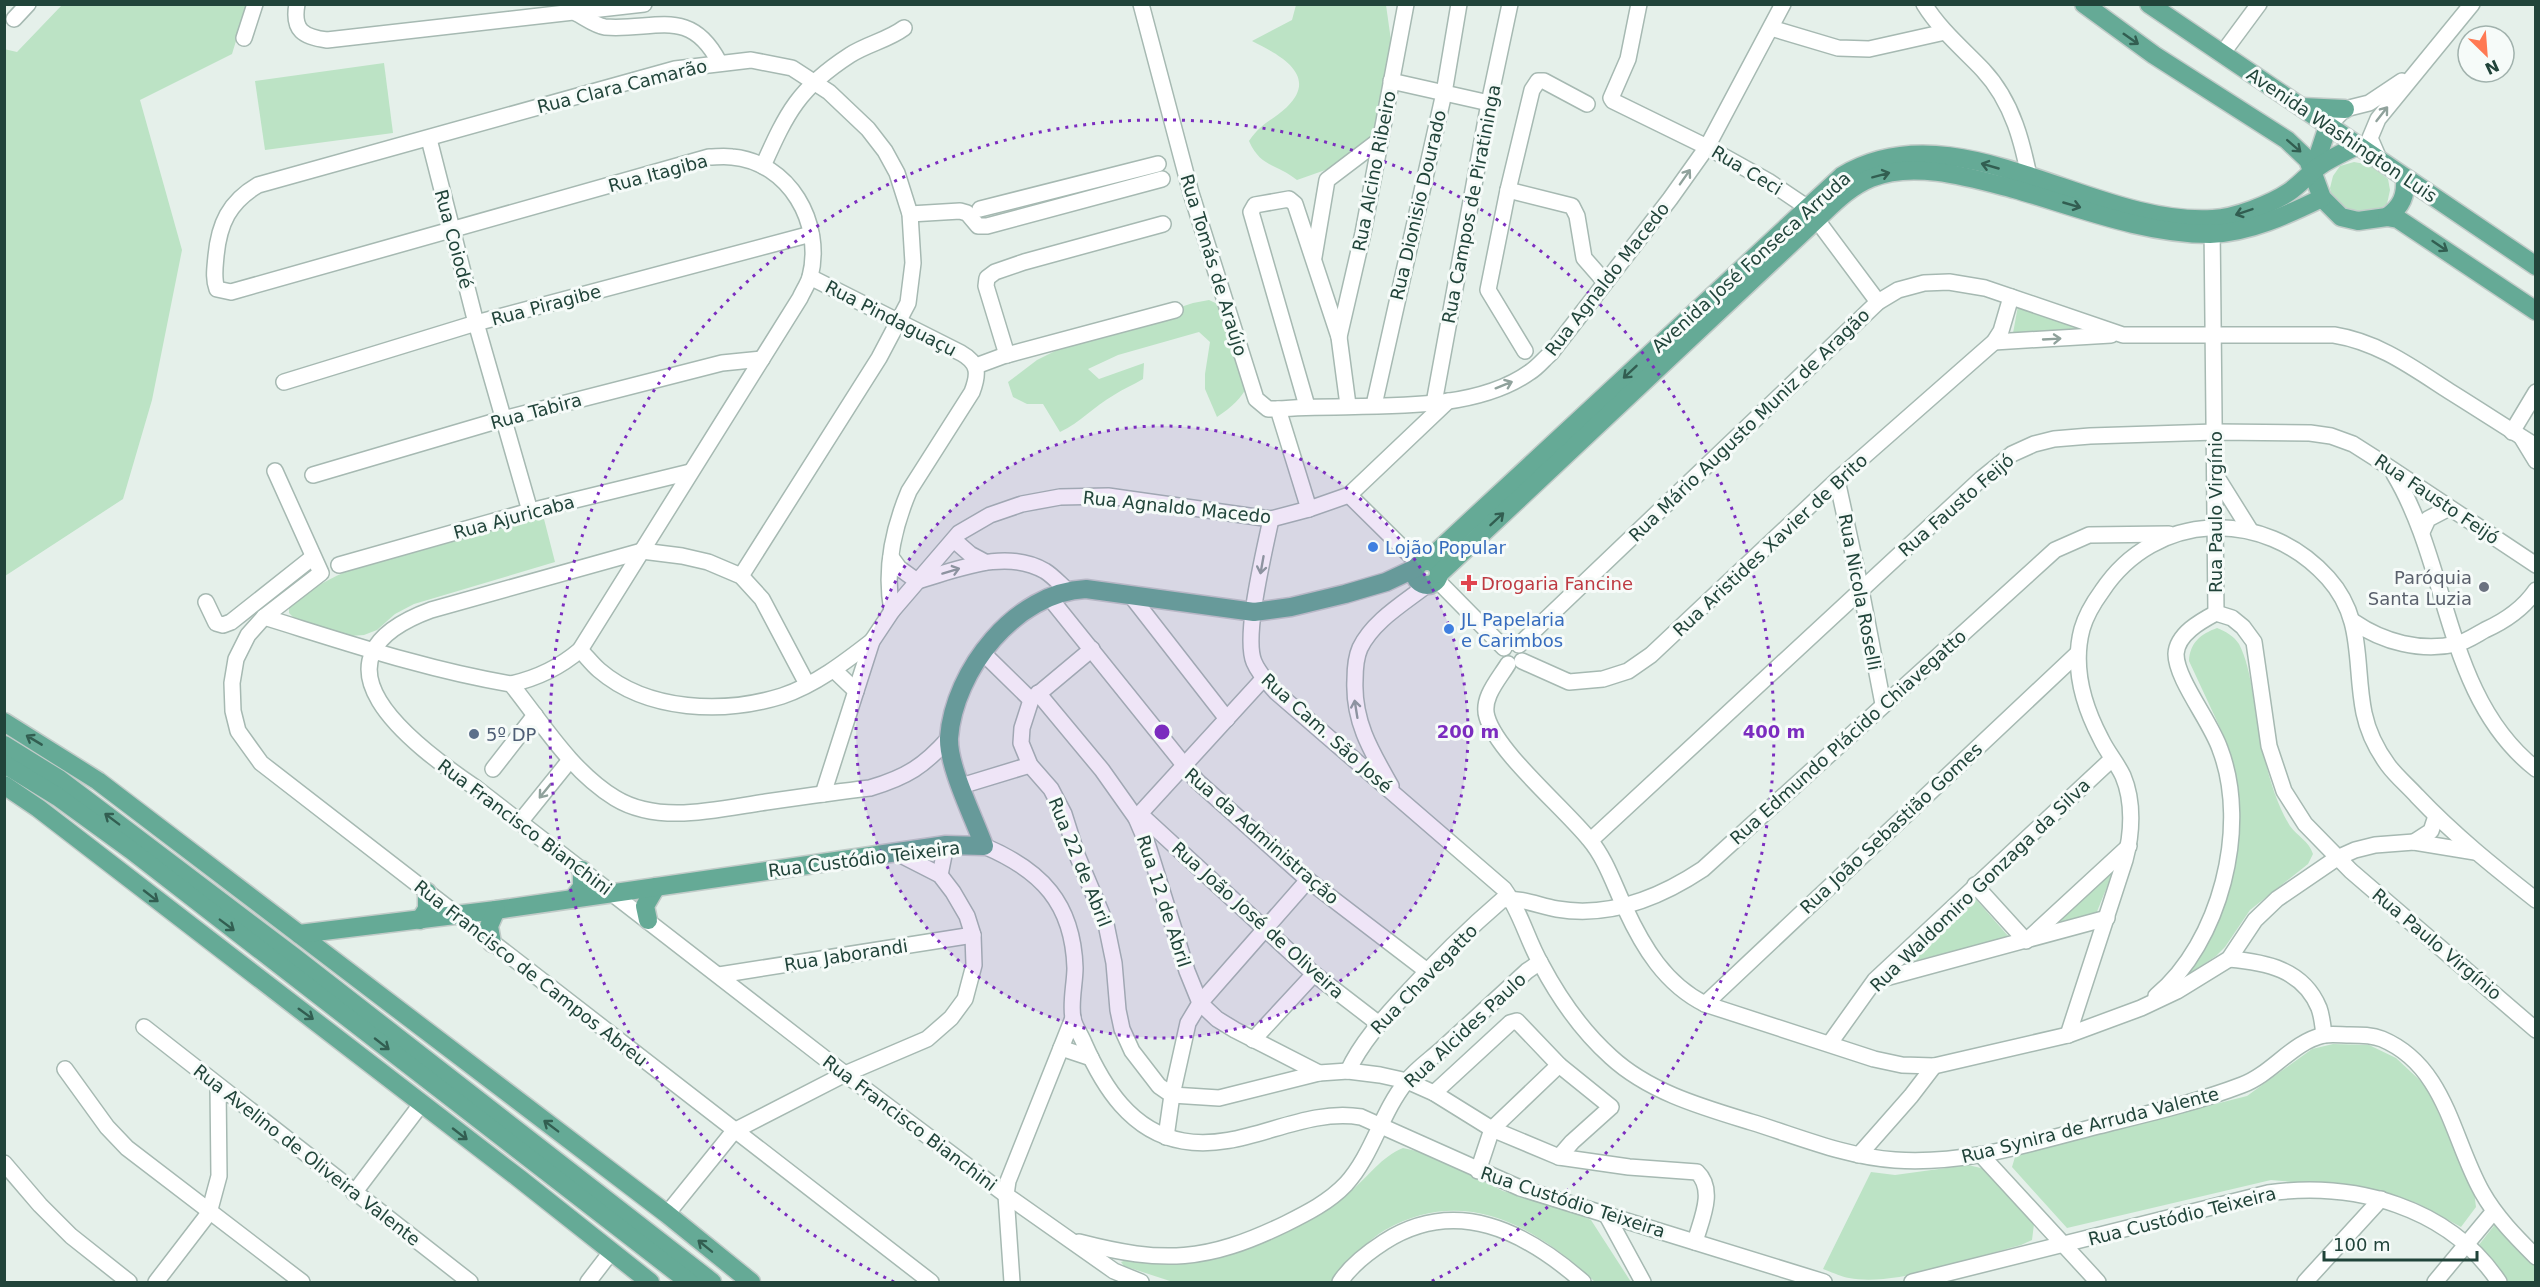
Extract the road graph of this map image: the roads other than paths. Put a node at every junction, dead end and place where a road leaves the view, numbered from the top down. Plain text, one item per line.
1 (28, 4) edge
2 (255, 4) edge
3 (297, 4) edge
4 (644, 4) edge
5 (1141, 4) edge
6 (1406, 4) edge
7 (1459, 4) edge
8 (1510, 4) edge
9 (1639, 4) edge
10 (1783, 4) edge
11 (1924, 4) edge
12 (2084, 4) edge
13 (2149, 4) edge
14 (2259, 4) edge
15 (2472, 4) edge
16 (576, 13) junction
17 (14, 19) dead end
18 (904, 28) dead end
19 (1771, 28) junction
20 (1945, 32) junction
21 (244, 37) dead end
22 (2222, 54) junction
23 (719, 62) junction
24 (2417, 71) junction
25 (1391, 81) junction
26 (813, 82) junction
27 (1444, 93) junction
28 (1489, 104) junction
29 (1587, 104) dead end
30 (2299, 106) junction
31 (2345, 109) junction
32 (2328, 126) junction
33 (429, 139) junction
34 (1381, 139) junction
35 (2357, 146) junction
36 (1707, 147) junction
37 (2381, 162) junction
38 (763, 166) junction
39 (2313, 173) junction
40 (2405, 178) junction
41 (1082, 184) junction
42 (2031, 186) junction
43 (1508, 190) junction
44 (2322, 198) junction
45 (1060, 199) junction
46 (1086, 200) junction
47 (980, 209) dead end
48 (1812, 213) junction
49 (910, 214) junction
50 (2387, 217) junction
51 (1163, 224) dead end
52 (2212, 226) junction
53 (452, 231) junction
54 (811, 234) junction
55 (1313, 261) junction
56 (2535, 266) edge
57 (810, 277) junction
58 (213, 280) joint
59 (1605, 282) junction
60 (2011, 297) junction
61 (1878, 302) junction
62 (1175, 310) dead end
63 (2535, 311) edge
64 (476, 323) junction
65 (898, 323) junction
66 (2213, 334) junction
67 (2123, 335) junction
68 (1339, 337) junction
69 (1994, 342) junction
70 (1525, 351) dead end
71 (1007, 355) junction
72 (762, 359) junction
73 (976, 366) junction
74 (284, 382) dead end
75 (2535, 392) edge
76 (1441, 402) junction
77 (1348, 405) junction
78 (1374, 405) junction
79 (1307, 406) junction
80 (1278, 409) junction
81 (503, 418) junction
82 (2215, 432) junction
83 (2517, 434) junction
84 (2535, 446) edge
85 (2535, 461) edge
86 (275, 471) dead end
87 (2392, 471) junction
88 (690, 472) junction
89 (2215, 474) junction
90 (313, 475) dead end
91 (1837, 480) junction
92 (1349, 495) junction
93 (2449, 508) junction
94 (1309, 509) junction
95 (530, 511) junction
96 (1271, 519) junction
97 (2215, 528) junction
98 (2250, 530) junction
99 (2422, 532) junction
100 (2172, 534) junction
101 (954, 540) junction
102 (642, 551) junction
103 (313, 557) junction
104 (891, 557) junction
105 (985, 562) junction
106 (339, 565) dead end
107 (2535, 565) edge
108 (1426, 573) junction
109 (741, 576) junction
110 (917, 581) junction
111 (1067, 590) junction
112 (1861, 590) junction
113 (2535, 590) edge
114 (1049, 597) junction
115 (1132, 597) junction
116 (206, 602) dead end
117 (892, 611) junction
118 (1254, 612) junction
119 (2216, 613) junction
120 (264, 617) junction
121 (2354, 622) junction
122 (872, 641) junction
123 (2457, 644) junction
124 (1512, 646) junction
125 (1092, 649) junction
126 (580, 650) junction
127 (374, 651) junction
128 (982, 652) junction
129 (2078, 653) junction
130 (1515, 662) junction
131 (834, 670) junction
132 (1264, 678) junction
133 (511, 684) junction
134 (807, 684) junction
135 (856, 691) junction
136 (1034, 696) junction
137 (1883, 704) junction
138 (535, 715) junction
139 (1227, 719) junction
140 (4, 722) edge
141 (950, 738) junction
142 (4, 745) edge
143 (1368, 747) junction
144 (62, 757) junction
145 (1353, 759) junction
146 (2112, 759) junction
147 (570, 760) junction
148 (4, 764) edge
149 (1030, 765) junction
150 (1184, 767) junction
151 (493, 769) dead end
152 (2535, 769) edge
153 (98, 781) junction
154 (4, 785) edge
155 (961, 786) junction
156 (73, 793) junction
157 (823, 794) junction
158 (1399, 799) junction
159 (38, 808) junction
160 (1138, 816) junction
161 (2436, 816) junction
162 (520, 822) junction
163 (1591, 840) junction
164 (2414, 842) junction
165 (946, 845) junction
166 (984, 846) junction
167 (2129, 846) junction
168 (895, 852) junction
169 (2475, 852) junction
170 (2337, 858) junction
171 (106, 859) junction
172 (582, 870) junction
173 (940, 875) junction
174 (1308, 880) junction
175 (1975, 885) junction
176 (656, 887) junction
177 (181, 890) junction
178 (427, 892) junction
179 (613, 893) junction
180 (1511, 898) junction
181 (573, 899) junction
182 (2535, 900) edge
183 (1624, 907) junction
184 (496, 910) junction
185 (457, 915) junction
186 (2107, 918) junction
187 (420, 920) junction
188 (648, 921) junction
189 (347, 929) junction
190 (1265, 929) junction
191 (299, 934) junction
192 (973, 935) junction
193 (2026, 941) junction
194 (492, 943) junction
195 (2229, 959) junction
196 (1540, 962) junction
197 (340, 966) junction
198 (1427, 971) junction
199 (1314, 974) junction
200 (718, 975) junction
201 (1875, 980) junction
202 (1200, 1003) junction
203 (1705, 1004) junction
204 (2141, 1008) junction
205 (1073, 1018) junction
206 (1379, 1024) junction
207 (144, 1027) dead end
208 (2535, 1030) edge
209 (2068, 1035) junction
210 (2324, 1035) junction
211 (1253, 1040) junction
212 (1830, 1043) junction
213 (1060, 1048) junction
214 (1091, 1058) junction
215 (1558, 1065) junction
216 (1934, 1066) junction
217 (65, 1070) dead end
218 (1348, 1071) junction
219 (845, 1074) junction
220 (1319, 1074) junction
221 (1407, 1081) junction
222 (218, 1086) junction
223 (1434, 1093) junction
224 (1172, 1095) junction
225 (422, 1103) junction
226 (1381, 1126) junction
227 (1492, 1129) junction
228 (734, 1131) junction
229 (1166, 1137) junction
230 (1858, 1155) junction
231 (1982, 1156) junction
232 (1559, 1157) junction
233 (4, 1163) edge
234 (1478, 1171) junction
235 (354, 1193) junction
236 (1006, 1195) junction
237 (2381, 1200) junction
238 (2494, 1211) junction
239 (209, 1212) junction
240 (667, 1214) junction
241 (1606, 1214) junction
242 (1067, 1239) junction
243 (1695, 1242) junction
244 (2065, 1245) junction
245 (2468, 1245) junction
246 (611, 1252) junction
247 (2535, 1257) edge
248 (1762, 1262) junction
249 (129, 1282) edge
250 (156, 1282) edge
251 (302, 1282) edge
252 (470, 1282) edge
253 (588, 1282) edge
254 (650, 1282) edge
255 (689, 1282) edge
256 (712, 1282) edge
257 (751, 1282) edge
258 (931, 1282) edge
259 (1012, 1282) edge
260 (1141, 1282) edge
261 (1340, 1282) edge
262 (1582, 1282) edge
263 (1643, 1282) edge
264 (1786, 1282) edge
265 (1824, 1282) edge
266 (1912, 1282) edge
267 (2098, 1282) edge
268 (2305, 1282) edge
269 (2435, 1282) edge
270 (2499, 1282) edge

1 - 17 street
2 - 21 street
3 - 16 street
4 - 16 street
5 - 80 street, Rua Tomás de Araújo
6 - 25 street, Rua Alcino Ribeiro
7 - 27 street, Rua Dionisio Dourado
8 - 28 street, Rua Campos de Piratininga
9 - 36 street, Rua Ceci
10 - 19 street, Rua Agnaldo Macedo
11 - 20 street
12 -> 39 main road, Avenida Washington Luis
13 - 22 main road, Avenida Washington Luis
14 - 22 street
15 - 24 street
16 - 23 street
18 - 26 street
19 - 20 street
19 - 36 street, Rua Agnaldo Macedo
20 - 42 street
22 - 30 main road, Avenida Washington Luis
23 - 26 street, Rua Clara Camarão
23 - 33 street, Rua Clara Camarão
24 - 31 street
37 -> 24 street
25 - 27 street
25 - 34 street, Rua Alcino Ribeiro
26 - 38 street
26 - 49 street, Rua Clara Camarão
27 - 28 street
27 - 78 street, Rua Dionisio Dourado
28 - 76 street, Rua Campos de Piratininga
29 - 43 street
30 - 31 main road
30 - 32 main road, Avenida Washington Luis
31 - 32 street
32 - 35 main road, Avenida Washington Luis
32 - 39 main road
33 - 53 street, Rua Coiodé
33 - 58 street, Rua Clara Camarão
34 - 55 street
34 - 68 street, Rua Alcino Ribeiro
35 - 37 main road, Avenida Washington Luis
35 - 39 main road
36 - 48 street, Rua Ceci
59 -> 36 street, Rua Agnaldo Macedo
37 - 40 main road, Avenida Washington Luis
38 - 53 street, Rua Itagiba
38 - 54 street, Rua Itagiba
39 - 44 main road, Avenida Washington Luis
39 -> 52 main road, Avenida José Fonseca Arruda
40 - 50 main road
40 - 56 main road, Avenida Washington Luis
41 - 45 street
41 - 46 street
41 - 46 street
42 - 48 main road, Avenida José Fonseca Arruda
42 - 52 main road, Avenida José Fonseca Arruda
43 - 59 street
43 - 70 street
44 - 50 main road, Avenida Washington Luis
44 - 52 main road, Avenida José Fonseca Arruda
45 - 46 street
45 - 47 street
45 - 49 street
48 - 61 street, Rua Ceci
48 - 108 main road, Avenida José Fonseca Arruda
49 - 65 street, Rua Clara Camarão
50 -> 63 main road, Avenida Washington Luis
51 - 71 street
52 - 66 street, Rua Paulo Virgínio
53 - 58 street, Rua Itagiba
53 - 64 street, Rua Coiodé
54 - 57 street, Rua Itagiba
54 - 64 street, Rua Piragibe
55 - 68 street
55 - 79 street
57 - 65 street, Rua Pindaguaçu
57 - 72 street, Rua Itagiba
76 -> 59 street, Rua Agnaldo Macedo
60 - 61 street, Rua Mário Augusto Muniz de Aragão
60 - 67 street
60 - 69 street, Rua Aristides Xavier de Brito
61 - 124 street, Rua Mário Augusto Muniz de Aragão
62 - 71 street
64 - 74 street, Rua Piragibe
64 - 81 street, Rua Coiodé
65 - 73 street, Rua Pindaguaçu
65 - 109 street, Rua Clara Camarão
66 - 67 street
66 - 82 street, Rua Paulo Virgínio
66 - 83 street
69 -> 67 street
68 - 77 street
69 - 91 street, Rua Aristides Xavier de Brito
71 - 73 street
72 - 81 street, Rua Tabira
72 - 88 street, Rua Itagiba
73 - 104 street, Rua Pindaguaçu
75 - 83 street
76 - 78 street
76 - 92 street, Rua Agnaldo Macedo
77 - 78 street
77 - 79 street
79 - 80 street
80 - 94 street
81 - 90 street, Rua Tabira
81 - 95 street, Rua Coiodé
82 - 87 street, Rua Fausto Feijó
82 - 89 street, Rua Paulo Virgínio
82 - 112 street, Rua Fausto Feijó
83 - 84 street
83 - 85 street
86 - 103 street
87 - 93 street, Rua Fausto Feijó
87 - 99 street
88 - 95 street, Rua Ajuricaba
88 - 102 street, Rua Itagiba
89 - 97 street, Rua Paulo Virgínio
89 - 98 street
91 - 112 street, Rua Nicola Roselli
91 - 130 street, Rua Aristides Xavier de Brito
92 - 94 street, Rua Agnaldo Macedo
92 - 108 street
93 - 99 street
93 - 107 street, Rua Fausto Feijó
94 - 96 street, Rua Agnaldo Macedo
95 - 106 street, Rua Ajuricaba
96 - 101 street, Rua Agnaldo Macedo
96 -> 118 street, Rua Cam. São José
97 - 98 street
97 - 100 street, Rua Edmundo Plácido Chiavegatto
97 - 119 street, Rua Paulo Virgínio
98 - 121 street
99 - 123 street
100 - 129 street
100 - 137 street, Rua Edmundo Plácido Chiavegatto
101 - 105 street
101 - 110 street, Rua Agnaldo Macedo
102 - 109 street
102 - 126 street, Rua Itagiba
102 - 127 street
103 - 116 street
103 - 120 street
104 - 110 street
104 - 117 street
110 -> 105 street
105 - 111 street
108 - 118 main road
108 - 124 street
143 -> 108 street
109 - 134 street
110 - 117 street, Rua Agnaldo Macedo
111 - 114 main road
111 - 115 main road
112 - 137 street, Rua Nicola Roselli
112 - 163 street, Rua Fausto Feijó
113 - 123 street
114 - 125 street, Rua da Administração
114 - 128 main road
115 - 118 main road
115 - 139 street
117 - 122 street, Rua Agnaldo Macedo
118 - 132 street, Rua Cam. São José
119 - 170 street, Rua Paulo Virgínio
119 - 204 street
120 - 127 street
120 - 178 street, Rua Francisco de Campos Abreu
121 - 123 street
121 - 161 street
122 - 131 street
122 - 135 street, Rua Agnaldo Macedo
123 - 152 street
124 - 130 street
125 - 136 street
125 - 150 street, Rua da Administração
126 - 133 street, Rua Itagiba
126 - 134 street
127 - 133 street
127 - 162 street, Rua Francisco Bianchini
128 - 136 street, Rua 12 de Abril
128 - 141 main road
129 - 146 street
129 - 203 street, Rua João Sebastião Gomes
130 - 163 street
131 - 134 street
131 - 135 street
132 - 139 street
132 - 145 street, Rua Cam. São José
133 - 138 street
135 - 157 street, Rua Agnaldo Macedo
136 - 149 street, Rua 22 de Abril
136 - 160 street, Rua 12 de Abril
137 - 183 street, Rua Edmundo Plácido Chiavegatto
138 - 147 street
138 - 151 street
139 - 150 street
144 -> 140 main road
141 - 155 main road
141 - 157 street
142 - 156 main road
143 - 145 street
143 - 158 street
144 - 153 main road
144 - 156 main road
145 - 158 street, Rua Cam. São José
146 - 167 street
146 - 175 street, Rua Waldomiro Gonzaga da Silva
147 - 157 street
147 -> 162 street
148 - 156 main road
149 - 155 street
149 - 224 street, Rua 22 de Abril
150 - 160 street
150 - 174 street, Rua da Administração
153 - 156 main road
153 - 191 main road
154 - 159 main road
155 - 166 main road
156 - 159 main road
156 - 177 main road
256 -> 156 main road
158 - 180 street, Rua Cam. São José
159 - 171 main road
160 - 190 street, Rua João José de Oliveira
160 - 202 street, Rua 12 de Abril
161 - 164 street
161 - 169 street
162 - 172 street, Rua Francisco Bianchini
163 - 183 street
164 - 169 street
164 - 170 street
165 - 166 main road, Rua Custódio Teixeira
165 - 168 main road, Rua Custódio Teixeira
165 - 173 street
166 - 205 street, Rua Custódio Teixeira
167 - 186 street
167 - 193 street
168 - 173 street
168 - 176 main road, Rua Custódio Teixeira
169 - 182 street
170 - 195 street
170 - 208 street, Rua Paulo Virgínio
171 - 177 main road
171 -> 225 main road
172 - 179 street, Rua Francisco Bianchini
172 - 181 main road
173 - 192 street
174 - 190 street
174 - 198 street, Rua da Administração
175 - 193 street
175 - 201 street, Rua Waldomiro Gonzaga da Silva
176 - 179 main road, Rua Custódio Teixeira
176 - 188 main road
177 -> 255 main road
178 - 185 street, Rua Francisco de Campos Abreu
178 - 187 main road
179 - 181 main road, Rua Custódio Teixeira
179 - 188 street, Rua Francisco Bianchini
180 - 183 street, Rua Edmundo Plácido Chiavegatto
180 - 196 street, Rua Synira de Arruda Valente
180 - 198 street, Rua Chavegatto
181 - 184 main road, Rua Custódio Teixeira
183 - 203 street
184 - 185 main road, Rua Custódio Teixeira
184 - 194 main road
185 - 187 main road, Rua Custódio Teixeira
185 - 194 street, Rua Francisco de Campos Abreu
186 - 193 street
186 - 209 street
187 - 189 main road, Rua Custódio Teixeira
188 - 200 street, Rua Francisco Bianchini
189 - 191 main road, Rua Custódio Teixeira
189 - 197 main road
190 - 199 street, Rua João José de Oliveira
190 - 202 street
191 - 197 main road
192 - 200 street, Rua Jaborandi
192 - 219 street
193 - 201 street
194 - 228 street, Rua Francisco de Campos Abreu
195 - 204 street
195 - 210 street
196 - 221 street, Rua Alcides Paulo
196 - 230 street, Rua Synira de Arruda Valente
240 -> 197 main road
198 - 206 street, Rua Chavegatto
199 - 206 street, Rua João José de Oliveira
199 - 211 street
200 - 219 street, Rua Francisco Bianchini
201 - 212 street, Rua Waldomiro Gonzaga da Silva
202 - 211 street, Rua 12 de Abril
202 - 224 street
203 - 212 street
204 - 209 street
205 - 213 street
205 - 214 street, Rua Custódio Teixeira
206 - 218 street, Rua Chavegatto
207 - 222 street, Rua Avelino de Oliveira Valente
209 - 216 street
210 - 231 street, Rua Synira de Arruda Valente
210 - 238 street, Rua Synira de Arruda Valente
211 - 220 street, Rua 12 de Abril
212 - 216 street
213 - 214 street
213 - 236 street
214 - 229 street, Rua Custódio Teixeira
215 - 223 street
215 - 227 street
215 - 232 street
216 - 230 street
217 - 239 street
218 - 220 street
218 - 221 street
219 - 228 street
219 - 236 street, Rua Francisco Bianchini
220 - 224 street
221 - 223 street
221 - 226 street, Rua Alcides Paulo
222 - 235 street, Rua Avelino de Oliveira Valente
222 - 239 street
223 - 227 street
224 - 229 street
225 - 235 street
225 -> 246 main road
226 - 229 street, Rua Custódio Teixeira
226 - 234 street, Rua Custódio Teixeira
226 - 242 street, Rua Alcides Paulo
227 - 232 street
227 - 234 street
228 - 240 street
228 - 258 street, Rua Francisco de Campos Abreu
230 - 231 street, Rua Synira de Arruda Valente
231 - 244 street
232 - 243 street
233 - 249 street
234 - 241 street, Rua Custódio Teixeira
235 - 252 street, Rua Avelino de Oliveira Valente
236 - 242 street, Rua Francisco Bianchini
236 - 259 street
237 - 244 street, Rua Custódio Teixeira
237 - 245 street, Rua Custódio Teixeira
237 - 268 street
238 - 245 street
238 - 247 street, Rua Synira de Arruda Valente
239 - 250 street
239 - 251 street
257 -> 240 main road
241 - 243 street, Rua Custódio Teixeira
241 - 263 street
242 - 260 street, Rua Francisco Bianchini
243 - 248 street, Rua Custódio Teixeira
244 - 266 street, Rua Custódio Teixeira
244 - 267 street
245 - 269 street
245 - 270 street, Rua Custódio Teixeira
246 - 253 street
246 - 254 main road
248 - 264 street
248 - 265 street, Rua Custódio Teixeira
261 - 262 street

